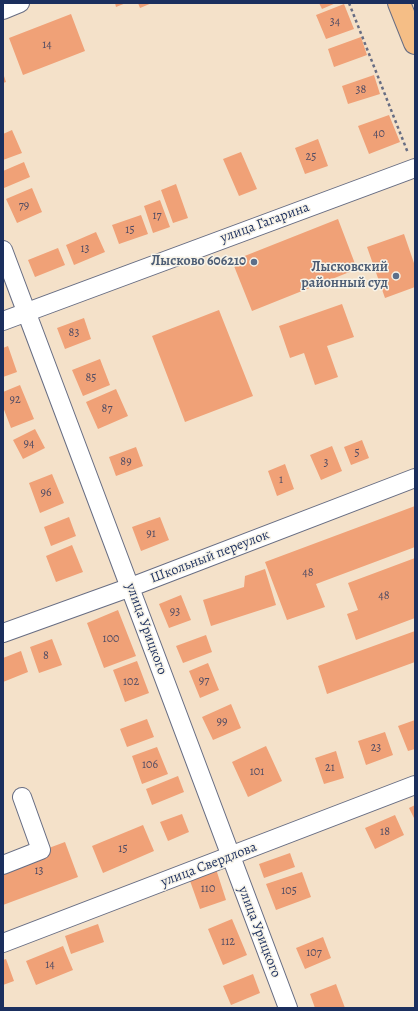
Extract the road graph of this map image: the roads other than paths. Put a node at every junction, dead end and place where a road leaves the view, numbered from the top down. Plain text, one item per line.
1 (20, 3) edge
2 (399, 3) edge
3 (3, 10) edge
4 (415, 43) edge
5 (414, 168) edge
6 (3, 250) edge
7 (26, 312) junction
8 (3, 321) edge
9 (415, 478) edge
10 (131, 587) junction
11 (3, 633) edge
12 (415, 785) edge
13 (22, 797) dead end
14 (231, 856) junction
15 (3, 865) edge
16 (3, 943) edge
17 (288, 1008) edge

1 - 3 street
2 - 4 main road
5 - 7 street, улица Гагарина
6 - 7 street, улица Урицкого
7 - 8 street, улица Гагарина
7 - 10 street, улица Урицкого
9 - 10 street, Школьный переулок
10 - 11 street, Школьный переулок
10 - 14 street, улица Урицкого
12 - 14 street, улица Свердлова
13 - 15 street
14 - 16 street, улица Свердлова
14 - 17 street, улица Урицкого

